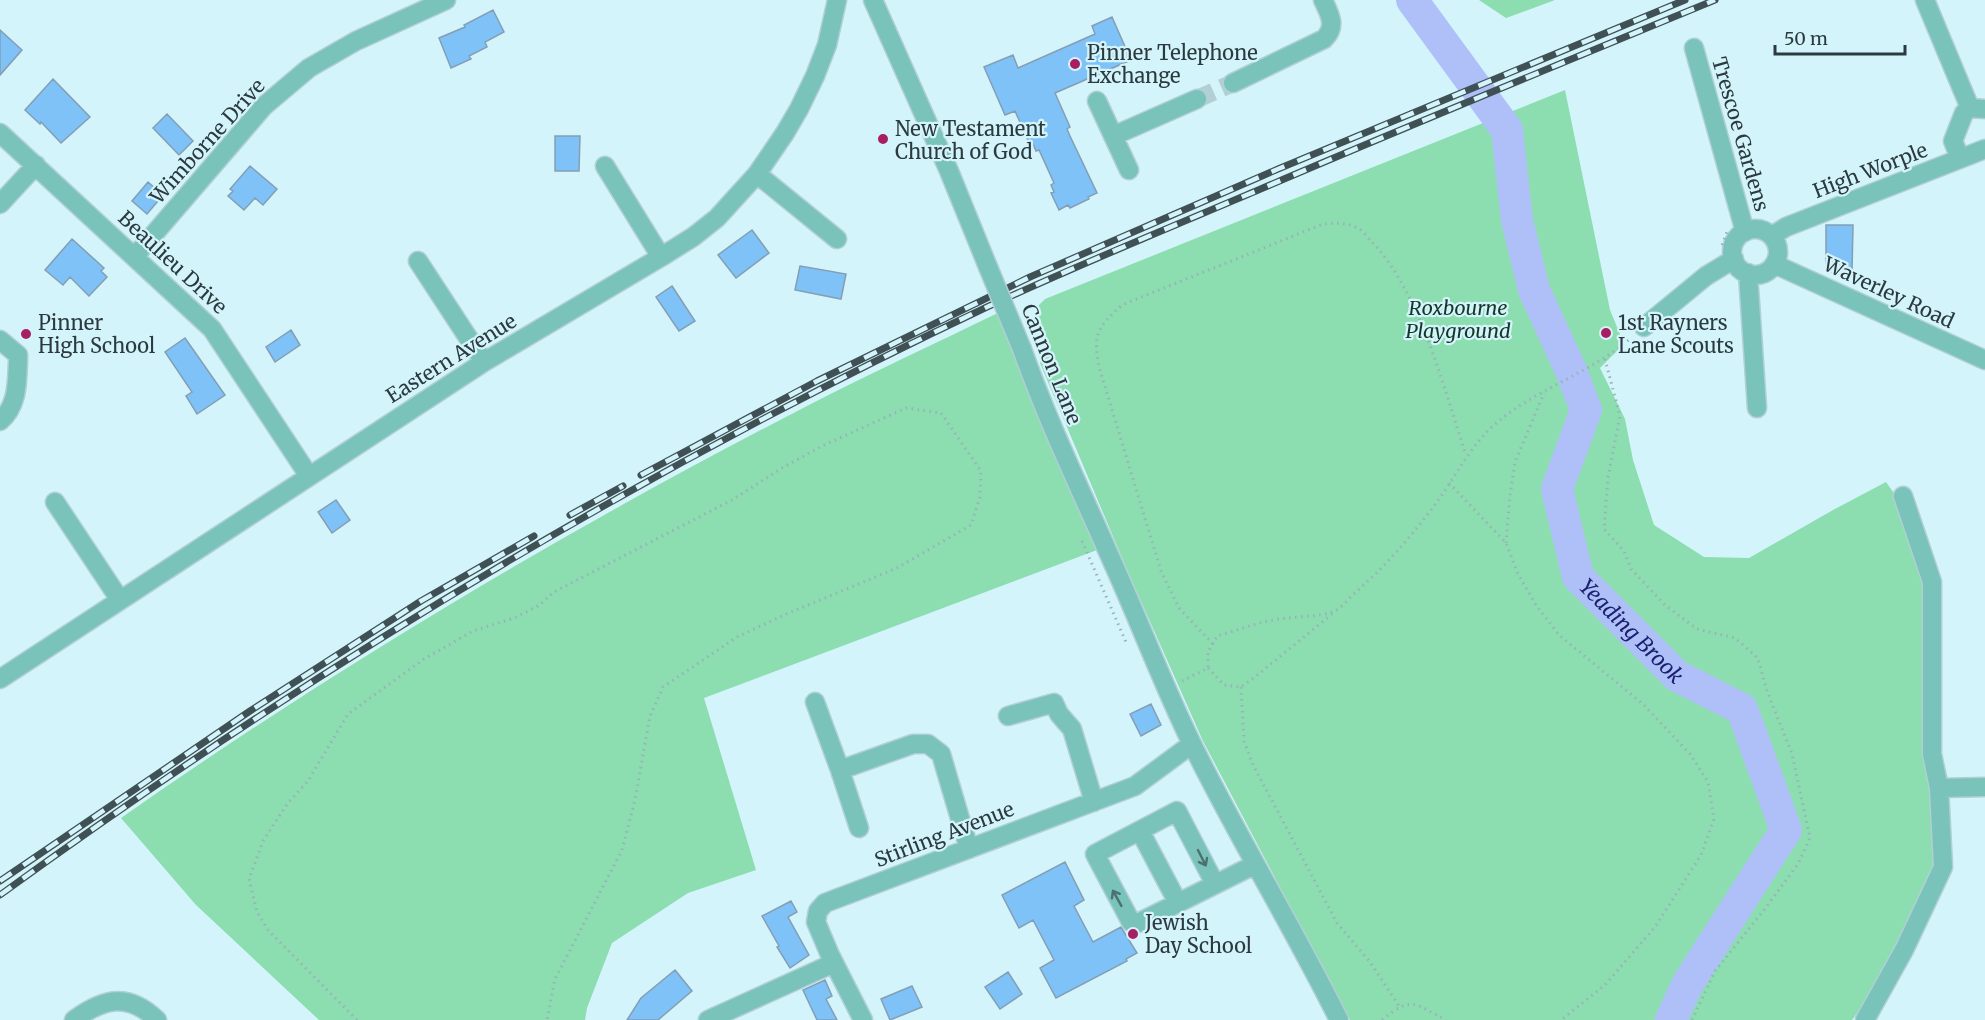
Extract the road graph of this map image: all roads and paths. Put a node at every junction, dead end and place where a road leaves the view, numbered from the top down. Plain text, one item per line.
1 (446, 0) edge
2 (837, 0) edge
3 (873, 0) edge
4 (1323, 0) edge
5 (1925, 0) edge
6 (1694, 48) dead end
7 (1233, 83) tunnel mouth
8 (1197, 99) tunnel mouth
9 (1097, 101) dead end
10 (1977, 109) edge
11 (1121, 132) junction
12 (0, 133) edge
13 (1985, 149) edge
14 (1960, 158) junction
15 (36, 165) junction
16 (605, 166) dead end
17 (1129, 170) dead end
18 (757, 174) junction
19 (0, 204) edge
20 (1737, 228) junction
21 (1772, 236) junction
22 (837, 239) dead end
23 (1727, 254) junction
24 (135, 256) junction
25 (662, 257) junction
26 (418, 261) dead end
27 (1774, 264) junction
28 (1748, 273) junction
29 (1644, 327) joint
30 (0, 340) edge
31 (1981, 352) edge
32 (1605, 359) junction
33 (484, 362) junction
34 (1545, 391) junction
35 (1758, 408) dead end
36 (0, 421) edge
37 (1466, 455) junction
38 (309, 476) junction
39 (1449, 483) junction
40 (1903, 496) dead end
41 (55, 502) dead end
42 (1506, 543) junction
43 (120, 600) junction
44 (1334, 612) junction
45 (1213, 644) junction
46 (1208, 668) junction
47 (0, 679) edge
48 (1177, 683) dead end
49 (1241, 687) junction
50 (814, 702) dead end
51 (1008, 716) dead end
52 (1192, 744) junction
53 (840, 770) junction
54 (1985, 787) edge
55 (1939, 788) junction
56 (1094, 802) junction
57 (859, 828) dead end
58 (1140, 831) junction
59 (969, 849) junction
60 (1254, 865) junction
61 (1215, 884) junction
62 (1178, 903) junction
63 (834, 963) junction
64 (1399, 1006) junction
65 (74, 1020) edge
66 (157, 1020) edge
67 (357, 1020) edge
68 (547, 1020) edge
69 (708, 1020) edge
70 (863, 1020) edge
71 (1339, 1020) edge
72 (1382, 1020) edge
73 (1446, 1020) edge
74 (1561, 1020) edge
75 (1692, 1020) edge
76 (1865, 1020) edge

1 - 24 street, Wimborne Drive
2 - 18 street, Eastern Avenue
3 - 52 street, Cannon Lane, bridge
4 - 7 street
5 - 10 street
6 - 20 street, Trescoe Gardens
8 - 11 street
9 - 11 street
10 - 14 street
11 - 17 street
12 - 15 street, Beaulieu Drive
13 - 14 street, High Worple
14 - 21 street, High Worple
15 - 19 street
15 - 24 street, Beaulieu Drive
16 - 25 street
18 - 22 street
18 - 25 street, Eastern Avenue
20 - 21 street
20 - 23 path
20 - 23 street
21 - 27 street
23 - 28 street
23 - 29 street
24 - 38 street, Beaulieu Drive
25 - 33 street, Eastern Avenue
26 - 33 street
27 - 28 street
27 - 31 street, Waverley Road
28 - 35 street
29 - 32 path
30 - 36 street
32 - 34 path
32 - 75 path
33 - 38 street, Eastern Avenue
34 - 37 path
34 - 42 path
37 - 39 path
37 - 45 path
38 - 43 street, Eastern Avenue
39 - 42 path
39 - 44 path
40 - 55 street
41 - 43 street
42 - 74 path
43 - 47 street, Eastern Avenue
44 - 45 path
44 - 49 path
45 - 46 path
46 - 48 path
46 - 49 path
49 - 64 path
50 - 53 street
51 - 56 street
52 - 56 street, Stirling Avenue
52 - 60 street, Cannon Lane
53 - 57 street
53 - 59 street
54 - 55 street
55 - 76 street
56 - 59 street, Stirling Avenue
58 -> 61 street
58 - 62 street
62 -> 58 street
59 - 63 street, Stirling Avenue
60 - 61 street
60 - 71 street, Cannon Lane
61 - 62 street
63 - 69 street
63 - 70 street, Stirling Avenue
64 - 72 path
64 - 73 path
65 - 66 street
67 - 68 path

